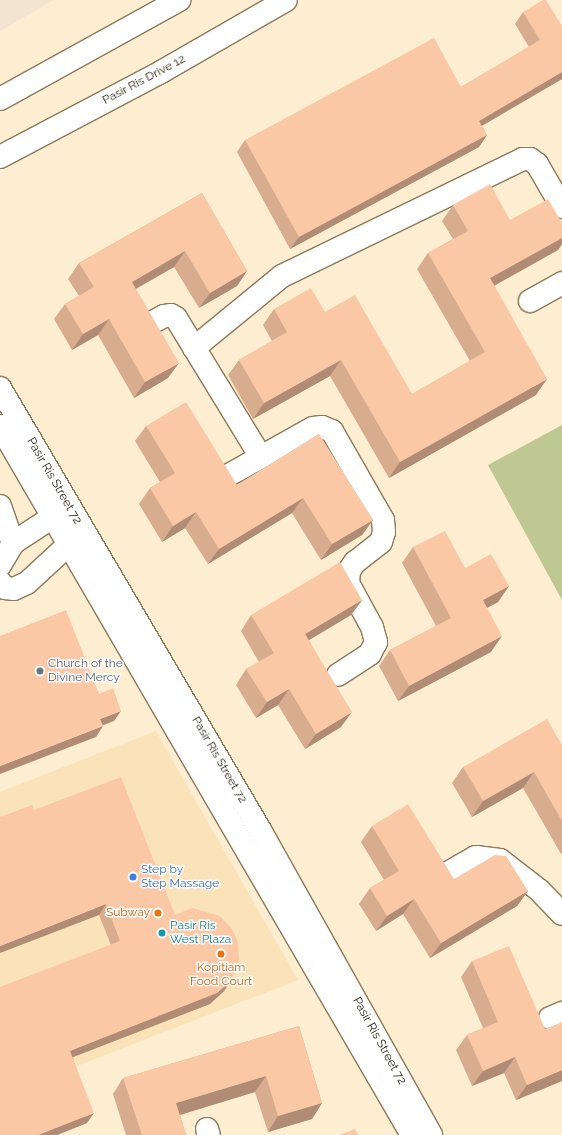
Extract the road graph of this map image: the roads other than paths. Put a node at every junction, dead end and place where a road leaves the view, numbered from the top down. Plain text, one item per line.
1 (179, 0) edge
2 (286, 0) edge
3 (0, 99) edge
4 (28, 142) junction
5 (0, 157) edge
6 (0, 168) edge
7 (562, 206) edge
8 (562, 283) edge
9 (530, 301) dead end
10 (151, 323) edge
11 (194, 348) junction
12 (0, 388) edge
13 (0, 426) edge
14 (261, 457) junction
15 (227, 476) edge
16 (0, 506) edge
17 (61, 511) junction
18 (76, 537) junction
19 (13, 543) junction
20 (0, 565) edge
21 (0, 582) edge
22 (338, 675) dead end
23 (446, 874) edge
24 (562, 914) edge
25 (412, 1135) edge
26 (432, 1135) edge

1 - 3 street
2 - 4 street, Pasir Ris Drive 12
4 - 5 street, Pasir Ris Drive 12
4 - 6 street
7 - 11 street
8 - 9 street
10 - 11 street
11 - 14 street
12 - 17 street, Pasir Ris Street 72
13 - 17 street, Pasir Ris Street 72
14 - 15 street
14 - 22 street
16 - 19 street
17 - 18 street, Pasir Ris Street 72
17 - 19 street
18 - 21 street
18 - 25 street, Pasir Ris Street 72
18 - 26 street, Pasir Ris Street 72
19 - 20 street
23 - 24 street

